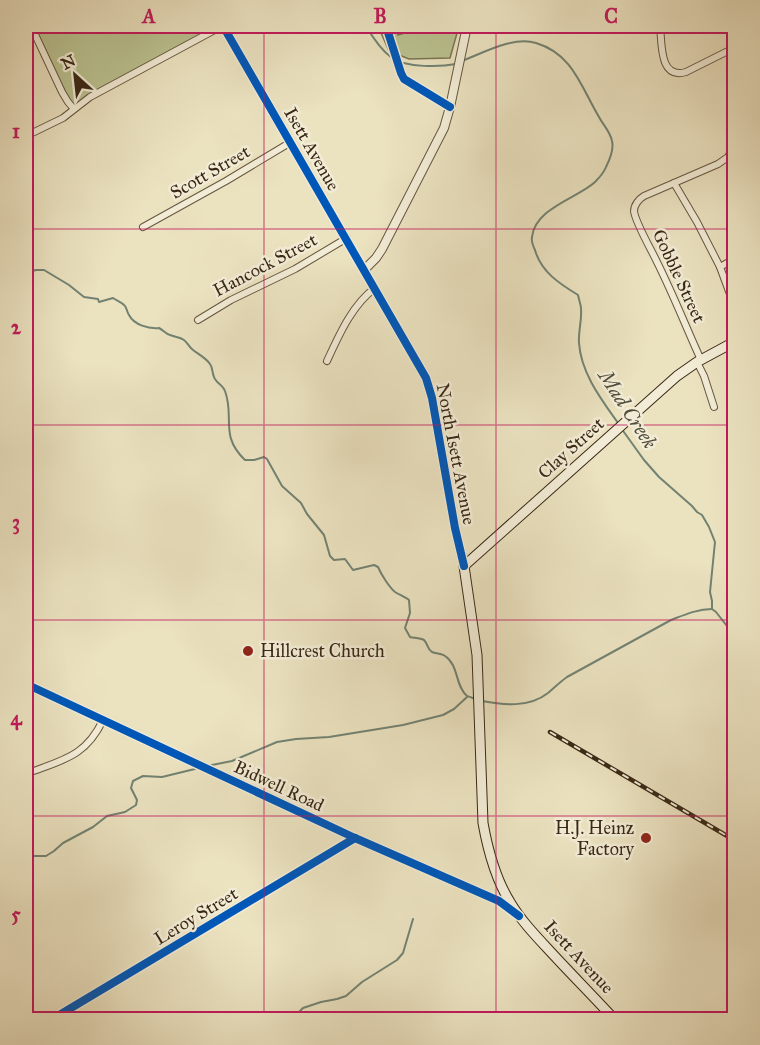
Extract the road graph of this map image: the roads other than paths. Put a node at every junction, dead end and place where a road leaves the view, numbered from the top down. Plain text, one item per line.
1 (31, 26) edge
2 (223, 26) edge
3 (467, 26) edge
4 (660, 26) edge
5 (735, 48) edge
6 (75, 109) junction
7 (26, 136) edge
8 (291, 142) junction
9 (733, 148) dead end
10 (674, 183) junction
11 (143, 227) dead end
12 (347, 238) junction
13 (735, 259) edge
14 (720, 267) junction
15 (364, 270) junction
16 (375, 288) junction
17 (735, 305) edge
18 (198, 320) dead end
19 (735, 342) edge
20 (327, 361) dead end
21 (699, 361) junction
22 (714, 407) dead end
23 (464, 566) junction
24 (26, 684) edge
25 (103, 720) junction
26 (26, 774) edge
27 (355, 838) junction
28 (519, 916) junction
29 (51, 1020) edge
30 (615, 1020) edge

1 - 6 street
2 - 6 street
2 - 8 street, Isett Avenue
3 - 15 street
4 - 5 street
6 - 7 street
8 - 11 street, Scott Street
8 - 12 street, Isett Avenue
9 - 10 street
10 - 14 street
10 - 21 street, Gobble Street
12 - 15 street, Isett Avenue
12 - 18 street, Hancock Street
13 - 14 street
14 - 17 street
15 - 16 street, Isett Avenue
16 - 20 street
16 - 23 street, North Isett Avenue
19 - 21 main road, Clay Street
21 - 22 street, Gobble Street
21 - 23 main road, Clay Street
23 - 28 main road, North Isett Avenue
24 - 25 street, Bidwell Road
25 - 26 street
25 - 27 street, Bidwell Road
27 - 28 street, Bidwell Road
27 - 29 street, Leroy Street
28 - 30 main road, Isett Avenue

